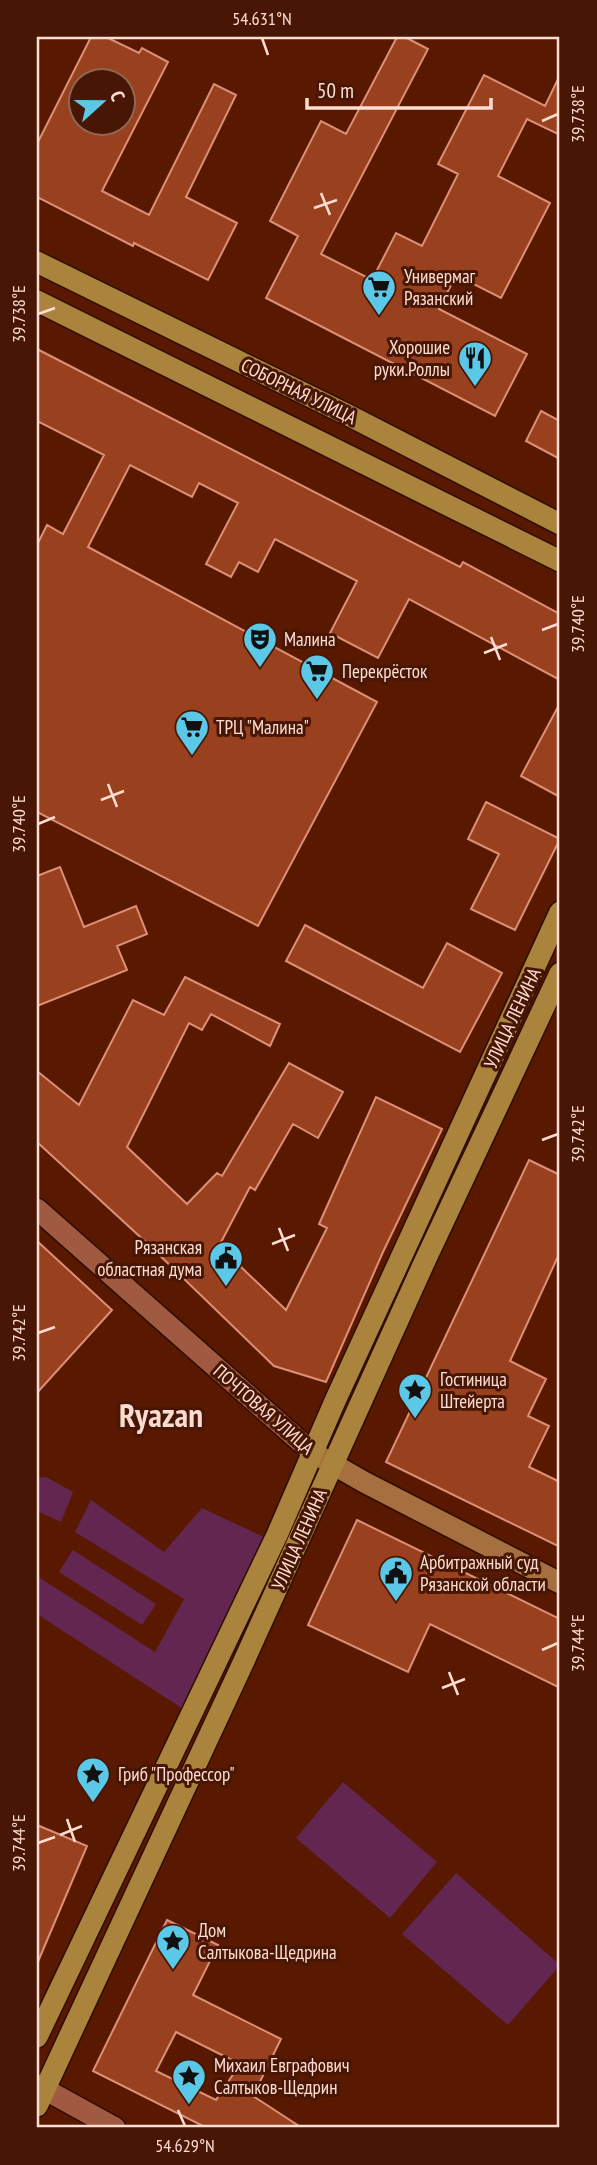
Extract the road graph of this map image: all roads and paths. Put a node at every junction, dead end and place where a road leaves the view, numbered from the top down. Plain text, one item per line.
1 (37, 262) edge
2 (37, 301) edge
3 (560, 524) edge
4 (560, 561) edge
5 (560, 912) edge
6 (560, 973) edge
7 (37, 1209) edge
8 (312, 1452) junction
9 (333, 1463) junction
10 (560, 1583) edge
11 (37, 2037) edge
12 (40, 2093) edge
13 (115, 2128) edge

1 - 3 main road, СОБОРНАЯ УЛИЦА
2 - 4 main road, СОБОРНАЯ УЛИЦА
5 - 8 main road, УЛИЦА ЛЕНИНА
6 - 9 main road, УЛИЦА ЛЕНИНА
7 - 8 street, ПОЧТОВАЯ УЛИЦА
8 - 9 street, ПОЧТОВАЯ УЛИЦА
8 - 11 main road, УЛИЦА ЛЕНИНА
9 - 10 street, ПОЧТОВАЯ УЛИЦА
9 - 12 main road, УЛИЦА ЛЕНИНА
12 - 13 street

